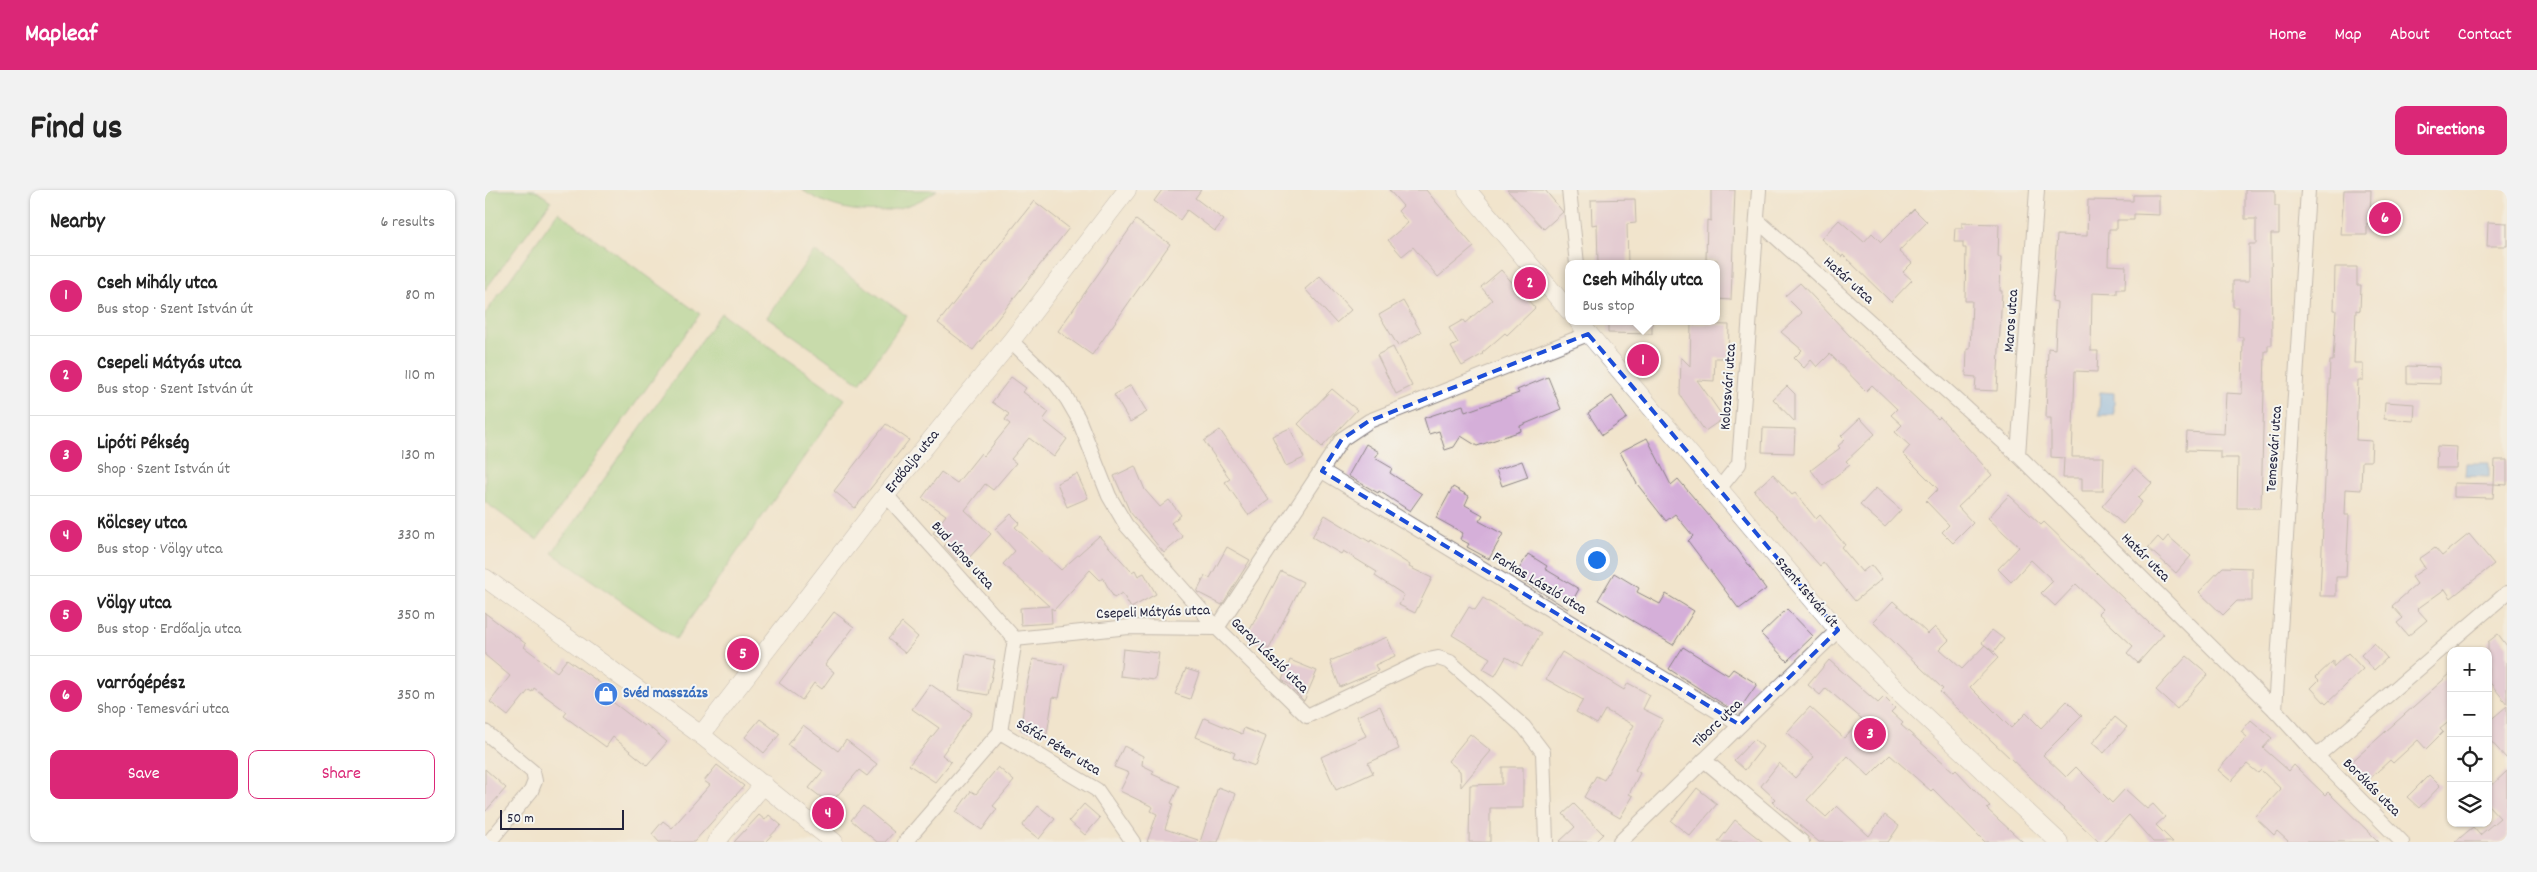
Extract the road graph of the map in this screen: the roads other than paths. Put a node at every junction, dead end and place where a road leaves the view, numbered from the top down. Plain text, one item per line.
1 (1127, 190) edge
2 (1467, 190) edge
3 (1569, 190) edge
4 (1759, 190) edge
5 (2037, 190) edge
6 (2308, 190) edge
7 (1757, 220) junction
8 (1577, 260) edge
9 (1565, 306) edge
10 (1583, 327) edge
11 (1011, 341) junction
12 (2018, 455) junction
13 (1322, 472) junction
14 (1718, 490) junction
15 (886, 495) junction
16 (485, 578) edge
17 (2507, 593) edge
18 (1217, 628) junction
19 (1838, 630) junction
20 (1015, 639) junction
21 (2275, 710) junction
22 (1740, 725) junction
23 (485, 732) edge
24 (999, 732) junction
25 (701, 735) junction
26 (2317, 756) junction
27 (1704, 760) junction
28 (764, 784) junction
29 (489, 842) edge
30 (715, 842) edge
31 (834, 842) edge
32 (905, 842) edge
33 (1133, 842) edge
34 (1546, 842) edge
35 (1621, 842) edge
36 (1802, 842) edge
37 (2059, 842) edge
38 (2402, 842) edge

1 - 11 street, Erdőalja utca
2 - 9 street
3 - 8 street
4 - 7 street, Kolozsvári utca
5 - 12 street, Maros utca
6 - 21 street, Temesvári utca
7 - 12 street, Határ utca
7 - 14 street, Kolozsvári utca
10 - 13 street, Csepeli Mátyás utca
10 - 14 street, Szent István út
11 - 15 street, Erdőalja utca
11 - 18 street, Garay László utca
12 - 21 street, Határ utca
13 - 18 street, Csepeli Mátyás utca
13 - 22 street, Farkas László utca
14 - 19 street, Szent István út
15 - 20 street, Bud János utca
15 - 25 street, Erdőalja utca
16 - 25 street
17 - 26 street
18 - 20 street, Csepeli Mátyás utca
18 - 34 street, Garay László utca
19 - 22 street, Tiborc utca
19 - 37 street, Szent István út
20 - 24 street
21 - 26 street, Határ utca
22 - 27 street, Tiborc utca
23 - 29 street
24 - 32 street
24 - 33 street, Sáfár Péter utca
25 - 28 street
26 - 38 street, Borókás utca
27 - 35 street, Tiborc utca
27 - 36 street
28 - 30 street
28 - 31 street

